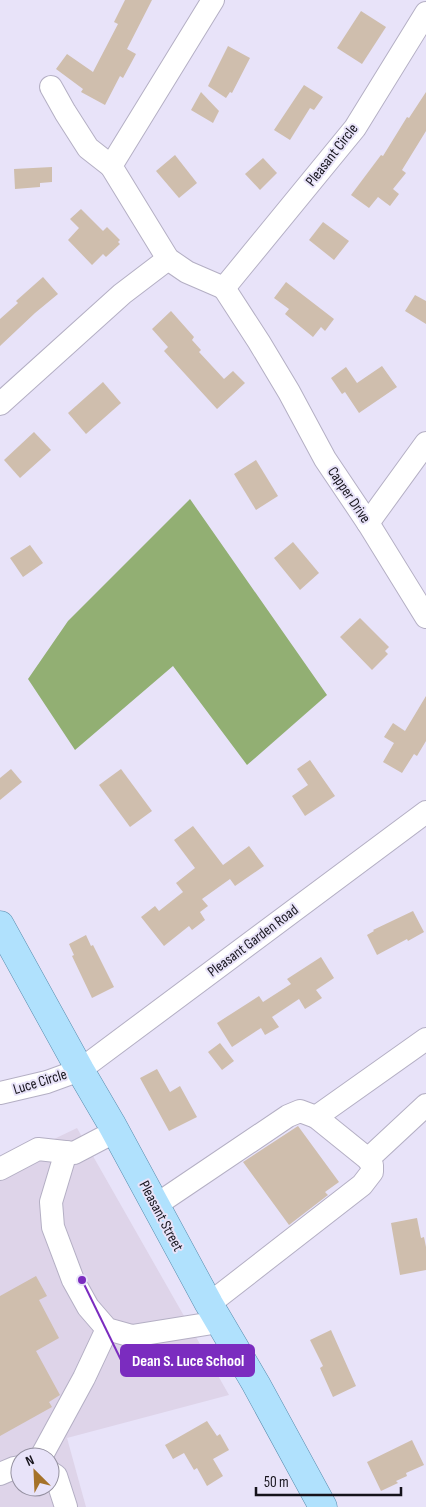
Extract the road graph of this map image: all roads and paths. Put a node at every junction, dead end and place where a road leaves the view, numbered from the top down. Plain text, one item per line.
1 (213, 0) edge
2 (426, 13) edge
3 (51, 87) dead end
4 (111, 166) junction
5 (168, 258) junction
6 (224, 288) junction
7 (0, 404) edge
8 (426, 442) edge
9 (368, 523) junction
10 (426, 617) edge
11 (426, 812) edge
12 (0, 925) edge
13 (426, 1039) edge
14 (80, 1070) junction
15 (0, 1093) edge
16 (426, 1106) edge
17 (316, 1117) junction
18 (116, 1131) junction
19 (66, 1152) junction
20 (368, 1159) junction
21 (0, 1169) edge
22 (156, 1206) junction
23 (214, 1313) junction
24 (107, 1329) junction
25 (46, 1447) edge
26 (60, 1488) edge
27 (66, 1507) edge
28 (323, 1507) edge

1 - 4 street
2 - 6 street, Pleasant Circle
3 - 4 street
4 - 5 street
5 - 6 street
5 - 7 street
6 - 9 street, Capper Drive
8 - 9 street
9 - 10 street, Capper Drive
11 - 14 street, Pleasant Garden Road
12 - 14 main road, Pleasant Street
13 - 17 street
14 - 15 street, Luce Circle
14 - 18 main road, Pleasant Street
16 - 20 street
17 - 20 street
17 - 22 street
18 - 19 street
18 - 22 main road, Pleasant Street
19 - 21 street
19 - 24 street
20 - 23 street
22 - 23 main road, Pleasant Street
23 - 24 street
23 - 28 main road, Pleasant Street
24 - 25 street
26 - 27 street

